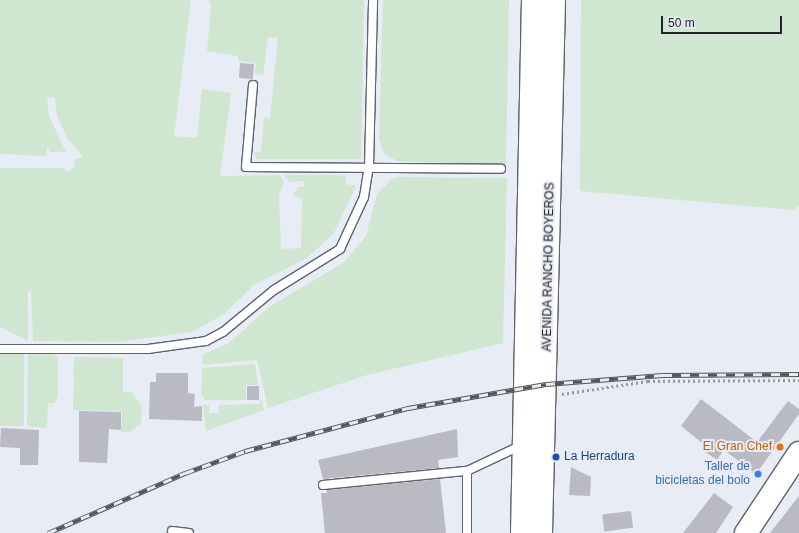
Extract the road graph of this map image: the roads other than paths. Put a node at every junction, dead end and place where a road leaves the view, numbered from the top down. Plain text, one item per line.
1 (373, 0) edge
2 (533, 0) edge
3 (554, 0) edge
4 (253, 85) dead end
5 (369, 167) junction
6 (501, 169) dead end
7 (0, 349) edge
8 (524, 444) junction
9 (799, 453) edge
10 (467, 471) junction
11 (324, 485) dead end
12 (172, 531) dead end
13 (527, 532) edge
14 (189, 533) edge
15 (467, 533) edge
16 (746, 533) edge

1 - 5 lane
2 - 8 main road, AVENIDA RANCHO BOYEROS
3 - 13 main road, AVENIDA RANCHO BOYEROS
4 - 5 lane
5 - 6 lane
5 - 7 lane
8 - 10 lane
8 - 13 main road, AVENIDA RANCHO BOYEROS
9 - 16 main road
10 - 11 lane
10 - 15 lane
12 - 14 lane

